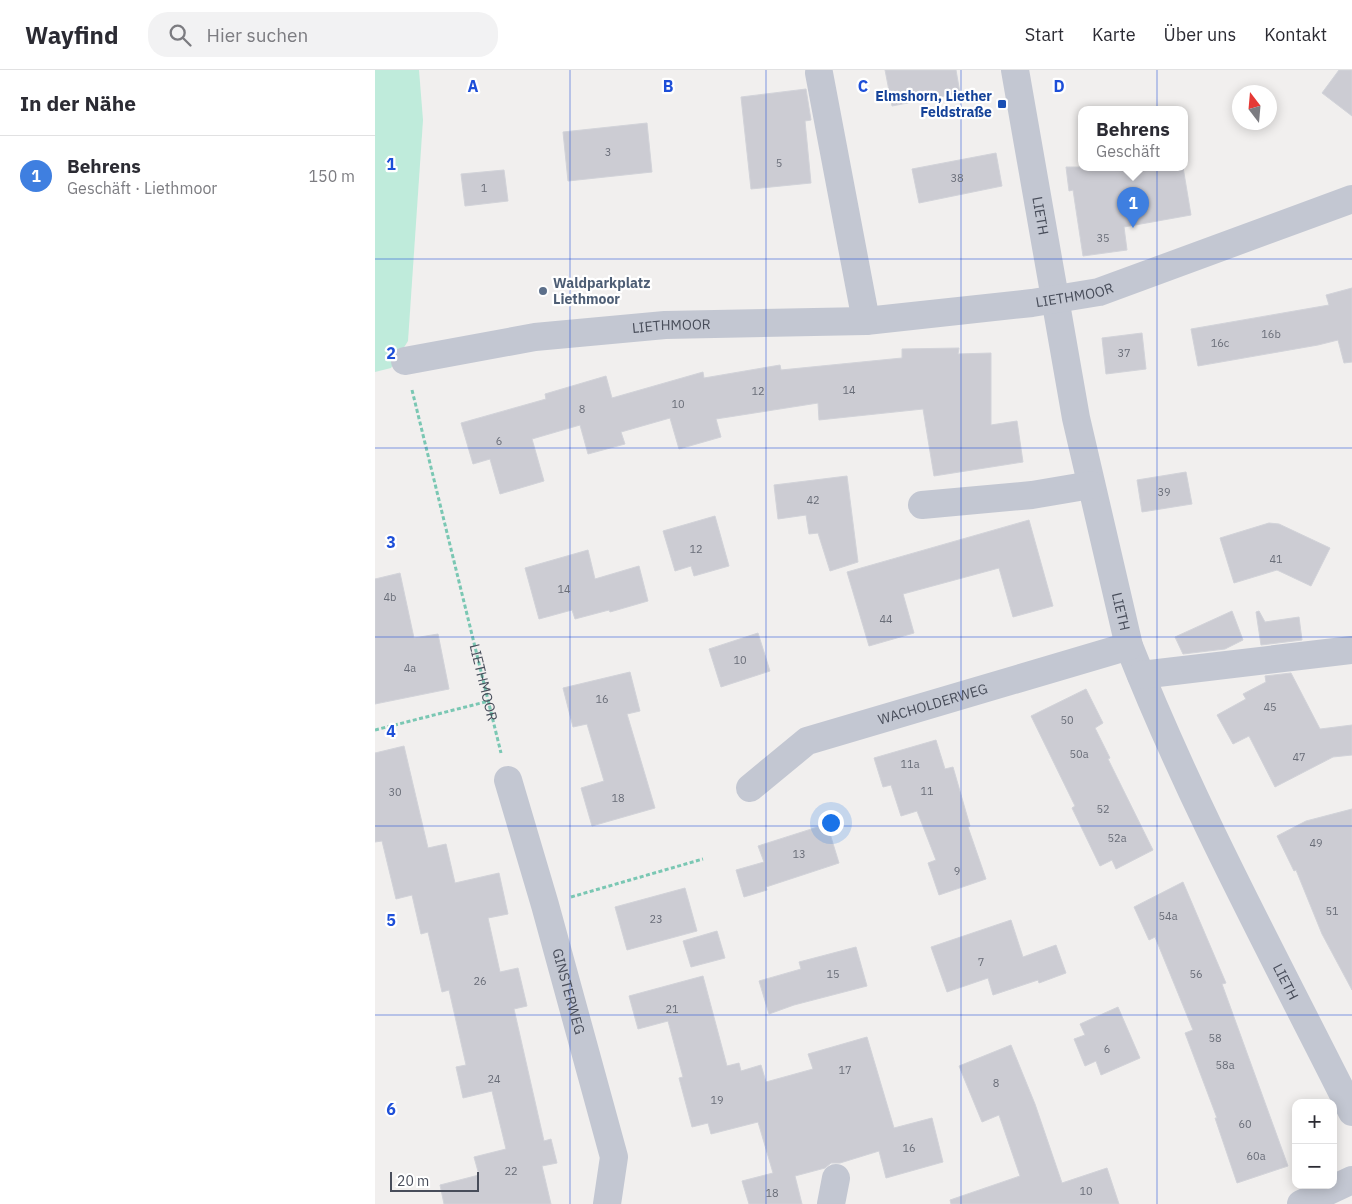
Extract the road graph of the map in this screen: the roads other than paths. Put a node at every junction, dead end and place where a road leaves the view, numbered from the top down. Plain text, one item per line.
1 (1015, 70) edge
2 (819, 73) dead end
3 (1352, 199) edge
4 (1055, 299) junction
5 (866, 321) junction
6 (405, 361) road end
7 (1091, 485) junction
8 (922, 505) dead end
9 (1129, 646) junction
10 (1352, 650) edge
11 (1141, 675) junction
12 (508, 780) road end
13 (750, 788) dead end
14 (1352, 1112) edge
15 (1352, 1180) edge
16 (607, 1204) edge
17 (1301, 1204) edge

1 - 4 street, LIETH
2 - 5 street
3 - 4 street, LIETHMOOR
4 - 5 street, LIETHMOOR
4 - 7 street, LIETH
5 - 6 street, LIETHMOOR
7 - 8 street
7 - 9 street, LIETH
9 - 11 street, LIETH
9 - 13 street, WACHOLDERWEG
10 - 11 street
11 - 14 street, LIETH
12 - 16 street, GINSTERWEG
15 - 17 street

